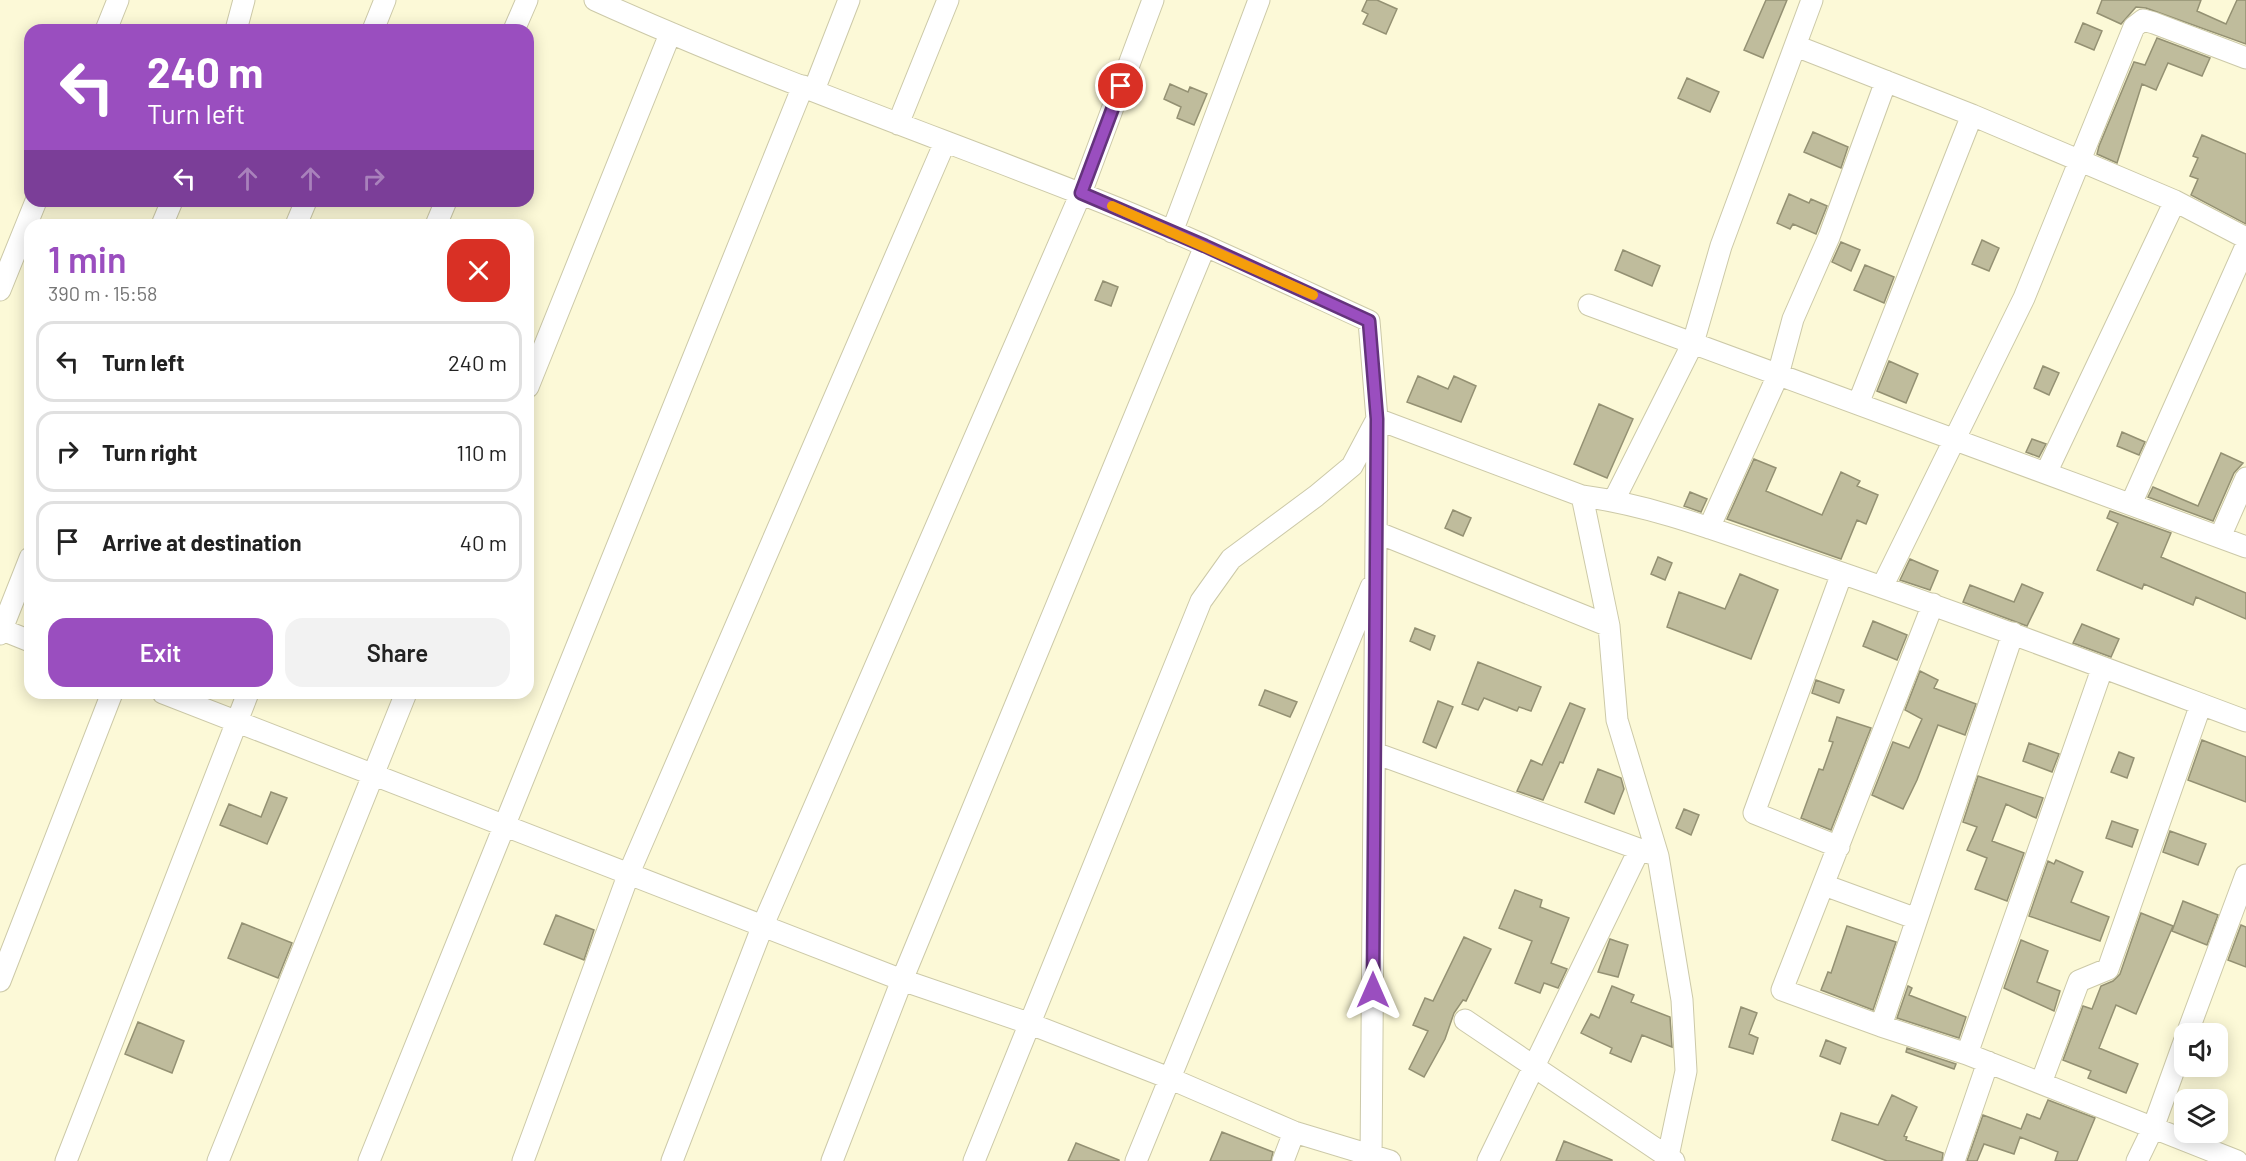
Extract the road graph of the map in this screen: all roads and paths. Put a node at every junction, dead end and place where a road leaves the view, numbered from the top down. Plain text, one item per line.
1 (118, 0) edge
2 (244, 0) edge
3 (385, 0) edge
4 (526, 0) edge
5 (595, 0) edge
6 (849, 0) edge
7 (948, 0) edge
8 (1153, 0) edge
9 (1259, 0) edge
10 (1812, 0) edge
11 (627, 7) edge
12 (108, 24) edge
13 (238, 24) edge
14 (375, 24) edge
15 (516, 24) edge
16 (670, 34) junction
17 (1796, 46) junction
18 (2246, 58) edge
19 (1886, 81) junction
20 (808, 88) junction
21 (1972, 115) junction
22 (898, 124) junction
23 (945, 142) junction
24 (2080, 163) junction
25 (1081, 193) junction
26 (2175, 201) junction
27 (24, 231) edge
28 (1172, 232) junction
29 (2246, 238) edge
30 (1205, 246) junction
31 (2246, 246) edge
32 (0, 290) edge
33 (1589, 305) dead end
34 (1693, 344) junction
35 (534, 372) edge
36 (1778, 375) junction
37 (1858, 404) junction
38 (1377, 419) junction
39 (1954, 438) junction
40 (2046, 473) junction
41 (2246, 478) edge
42 (1582, 496) junction
43 (1614, 500) junction
44 (2131, 504) junction
45 (1709, 528) junction
46 (1376, 532) junction
47 (2220, 537) junction
48 (2246, 546) edge
49 (24, 573) edge
50 (1842, 573) junction
51 (1375, 578) junction
52 (1882, 587) junction
53 (1933, 604) junction
54 (1609, 626) junction
55 (1, 631) edge
56 (2013, 633) junction
57 (24, 639) edge
58 (2102, 669) junction
59 (110, 699) edge
60 (179, 699) edge
61 (246, 699) edge
62 (404, 699) edge
63 (2201, 704) junction
64 (237, 720) junction
65 (2246, 721) edge
66 (1375, 753) junction
67 (373, 774) junction
68 (503, 825) junction
69 (1839, 847) junction
70 (1649, 853) junction
71 (629, 873) junction
72 (2246, 875) edge
73 (1824, 885) junction
74 (1917, 919) junction
75 (763, 926) junction
76 (902, 980) junction
77 (0, 981) edge
78 (1465, 1020) dead end
79 (1028, 1023) junction
80 (2191, 1023) edge
81 (1881, 1026) junction
82 (1967, 1054) junction
83 (1988, 1062) junction
84 (1534, 1066) junction
85 (2174, 1070) edge
86 (1169, 1078) junction
87 (2041, 1083) junction
88 (2153, 1128) junction
89 (1294, 1132) junction
90 (2246, 1150) edge
91 (1371, 1157) edge
92 (1670, 1160) edge
93 (66, 1161) edge
94 (218, 1161) edge
95 (369, 1161) edge
96 (523, 1161) edge
97 (672, 1161) edge
98 (832, 1161) edge
99 (974, 1161) edge
100 (1136, 1161) edge
101 (1283, 1161) edge
102 (1390, 1161) edge
103 (1488, 1161) edge
104 (1954, 1161) edge
105 (2137, 1161) edge
106 (2237, 1161) edge
107 (2242, 1161) edge

1 - 12 street
2 - 13 street
3 - 14 street
4 - 15 street
5 - 11 street
6 - 20 street
7 - 22 street
8 - 25 street
9 - 28 street
10 - 17 street
11 - 16 street
16 - 20 street
16 - 35 street
17 - 19 street
17 - 34 street
18 - 24 street
19 - 21 street
19 - 36 street
20 - 22 street
20 - 68 street
21 - 24 street
21 - 37 street
22 - 23 street
23 - 25 street
23 - 71 street
24 - 26 street
24 - 39 street
25 - 28 street
25 - 75 street
26 - 29 street
26 - 40 street
27 - 32 street
28 - 30 street
30 - 38 street
30 - 76 street
31 - 44 street
33 - 34 street
34 - 36 street
34 - 43 street
36 - 37 street
36 - 45 street
37 - 39 street
38 - 42 street
38 - 46 street
38 - 79 street
39 - 40 street
39 - 52 street
40 - 44 street
41 - 47 street
42 - 43 street
42 - 54 street
43 - 45 street
44 - 47 street
45 - 50 street
46 - 51 street
46 - 54 street
47 - 48 street
49 - 55 street
50 - 52 street
50 - 69 street
51 - 66 street
51 - 86 street
52 - 53 street
53 - 56 street
53 - 69 street
54 - 70 street
55 - 57 street
56 - 58 street
56 - 74 street
58 - 63 street
58 - 82 street
59 - 77 street
60 - 64 street
61 - 64 street
62 - 67 street
63 - 65 street
63 - 87 street
64 - 67 street
64 - 93 street
66 - 70 street
66 - 91 street
67 - 68 street
67 - 94 street
68 - 71 street
68 - 95 street
69 - 73 street
70 - 84 street
70 - 92 street
71 - 75 street
71 - 96 street
72 - 80 street
73 - 74 street
73 - 81 street
74 - 81 street
75 - 76 street
75 - 97 street
76 - 79 street
76 - 98 street
78 - 84 street
79 - 86 street
79 - 99 street
81 - 82 street
82 - 83 street
83 - 87 street
83 - 104 street
84 - 92 street
84 - 103 street
85 - 88 street
86 - 89 street
86 - 100 street
87 - 88 street
88 - 105 street
88 - 106 street
89 - 91 street
89 - 101 street
90 - 107 street
91 - 102 street

